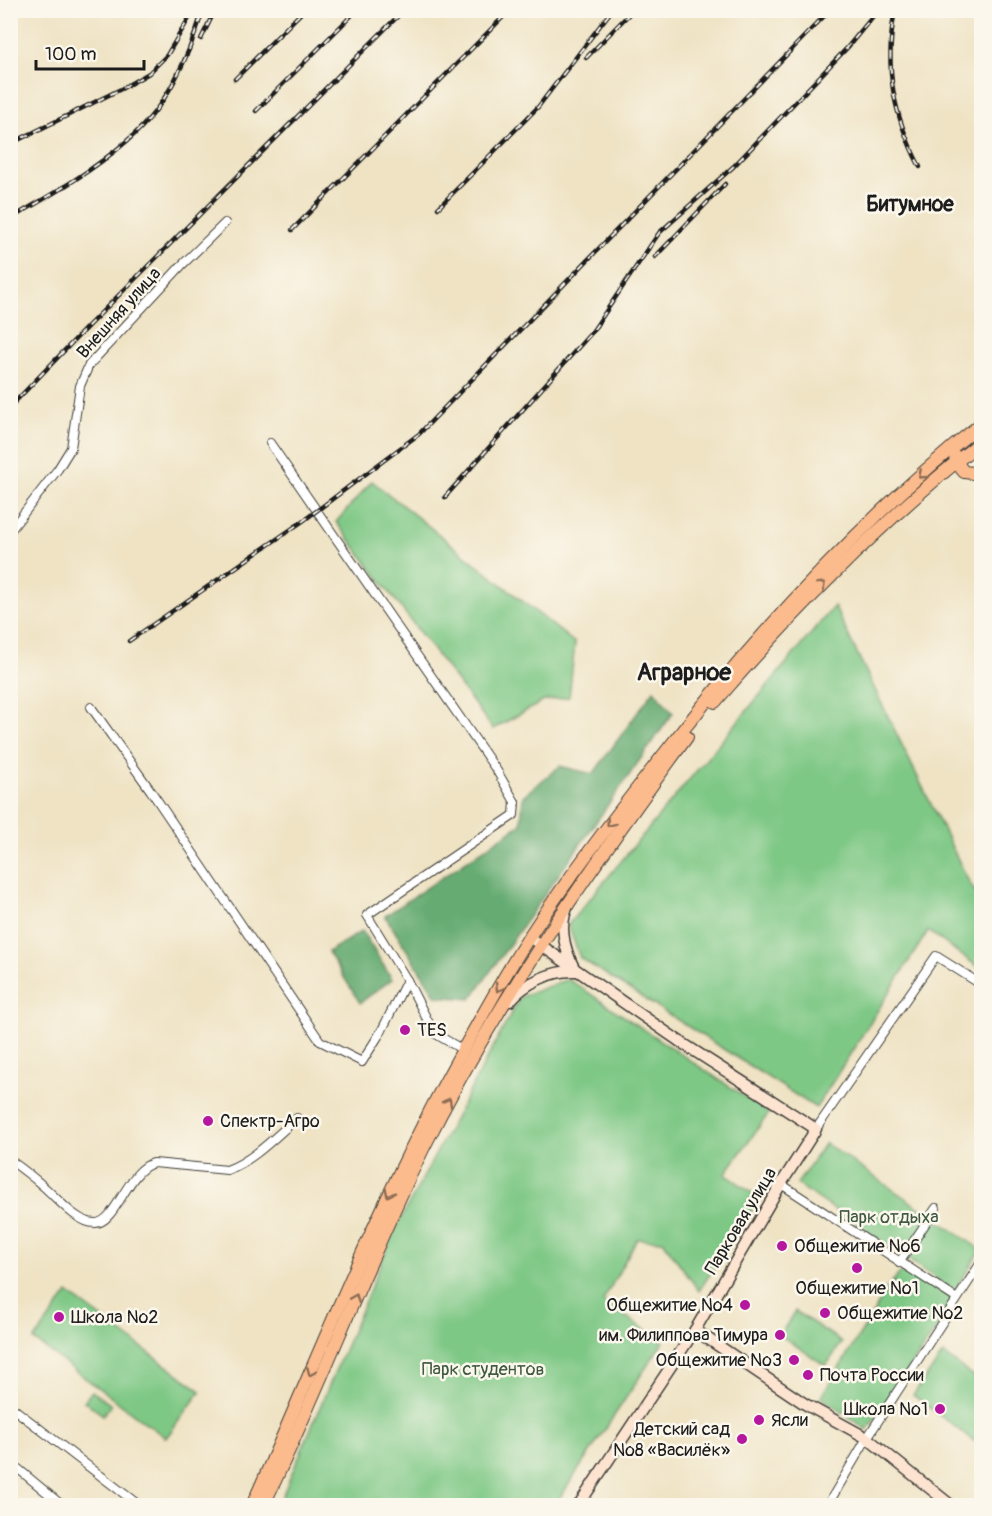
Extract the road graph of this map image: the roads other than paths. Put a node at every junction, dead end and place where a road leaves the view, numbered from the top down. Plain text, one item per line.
1 (225, 223) dead end
2 (981, 423) edge
3 (981, 441) edge
4 (958, 442) junction
5 (270, 443) dead end
6 (956, 462) junction
7 (981, 468) edge
8 (10, 531) edge
9 (90, 706) dead end
10 (575, 892) junction
11 (534, 941) junction
12 (576, 971) junction
13 (407, 980) junction
14 (981, 985) edge
15 (494, 1019) junction
16 (463, 1050) junction
17 (297, 1118) dead end
18 (816, 1130) junction
19 (10, 1160) edge
20 (781, 1184) junction
21 (936, 1208) dead end
22 (981, 1261) edge
23 (899, 1263) junction
24 (957, 1299) junction
25 (695, 1330) junction
26 (10, 1406) edge
27 (867, 1438) junction
28 (10, 1462) edge
29 (63, 1506) edge
30 (140, 1506) edge
31 (252, 1506) edge
32 (263, 1506) edge
33 (578, 1506) edge
34 (827, 1506) edge
35 (952, 1506) edge

1 - 8 street, Внешняя улица
2 - 4 main road
3 - 6 main road
4 - 6 main road
4 -> 11 main road
5 - 13 street
6 - 7 main road
10 -> 6 main road
9 - 13 street
10 - 11 main road
10 - 12 street
11 - 12 street
11 - 15 main road
11 -> 16 main road
12 - 15 street
12 - 18 street
13 - 16 street
14 - 18 street, Парковая улица
32 -> 15 main road
16 -> 31 main road
17 - 19 street
18 - 20 street, Парковая улица
20 - 23 street
20 - 25 street, Парковая улица
21 - 23 street
22 - 24 street
23 - 24 street
24 - 27 street
25 - 27 street
25 - 33 street, Парковая улица
26 - 30 street
27 - 34 street
27 - 35 street
28 - 29 street

